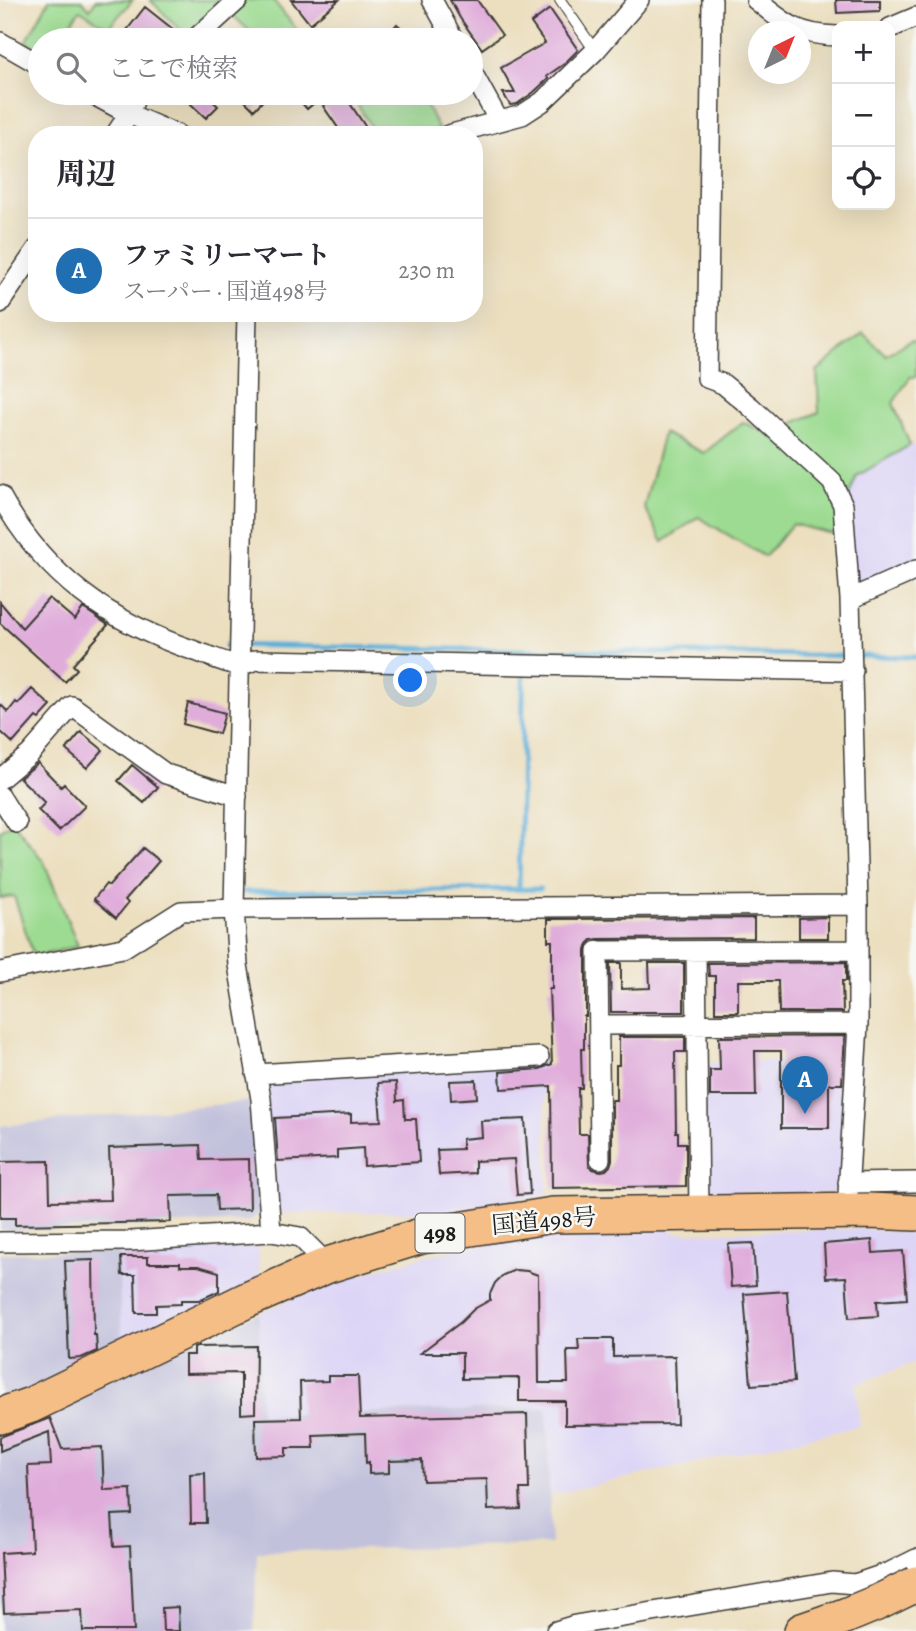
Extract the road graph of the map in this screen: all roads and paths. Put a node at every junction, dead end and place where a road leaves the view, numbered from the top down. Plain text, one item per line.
1 (238, 0) edge
2 (432, 0) edge
3 (560, 0) edge
4 (639, 0) edge
5 (712, 0) edge
6 (756, 0) edge
7 (916, 17) edge
8 (895, 26) edge
9 (207, 28) edge
10 (447, 28) edge
11 (832, 36) edge
12 (0, 42) edge
13 (595, 51) junction
14 (28, 58) edge
15 (483, 92) edge
16 (112, 105) edge
17 (132, 105) edge
18 (129, 114) junction
19 (499, 121) junction
20 (121, 126) edge
21 (156, 126) edge
22 (481, 126) edge
23 (28, 262) edge
24 (0, 303) edge
25 (247, 322) edge
26 (0, 495) edge
27 (916, 570) edge
28 (850, 599) junction
29 (240, 651) junction
30 (853, 671) junction
31 (0, 779) edge
32 (0, 796) edge
33 (237, 796) junction
34 (17, 823) dead end
35 (858, 905) junction
36 (234, 909) junction
37 (858, 950) junction
38 (696, 951) junction
39 (0, 972) edge
40 (859, 1024) junction
41 (697, 1025) junction
42 (599, 1026) junction
43 (539, 1057) dead end
44 (256, 1074) junction
45 (600, 1158) dead end
46 (916, 1182) edge
47 (855, 1202) junction
48 (916, 1207) edge
49 (699, 1213) junction
50 (916, 1213) edge
51 (271, 1232) junction
52 (0, 1242) edge
53 (328, 1265) junction
54 (0, 1416) edge
55 (916, 1559) edge
56 (916, 1584) edge
57 (853, 1610) edge
58 (556, 1631) edge
59 (802, 1631) edge

1 - 9 street
2 - 10 street
3 - 13 lane
4 - 13 street
5 - 28 street
6 - 11 street
7 - 8 street
12 - 14 street
13 - 19 street
15 - 19 street
16 - 18 street
17 - 18 street
18 - 20 street
18 - 21 street
19 - 22 street
23 - 24 street
25 - 29 street
26 - 29 street
27 - 28 street
28 - 30 street
29 - 30 street
29 - 33 street
30 - 35 street
31 - 33 street
32 - 34 street
33 - 36 street
35 - 36 street
35 - 37 street
36 - 39 street
36 - 44 street
37 - 38 street
37 - 40 street
38 - 41 street
38 - 42 street
40 - 41 street
40 - 47 street
41 - 42 street
41 - 49 street
42 - 45 street
43 - 44 street
44 - 51 street
46 - 47 street
47 - 48 highway
47 - 49 highway, 国道498号 / 498
47 - 50 highway, 国道498号 / 498
49 - 53 highway, 国道498号 / 498
51 - 52 street
51 - 53 street
53 - 54 highway, 国道498号 / 498
55 - 57 street
56 - 57 highway, bridge
57 - 58 street
57 - 59 highway

